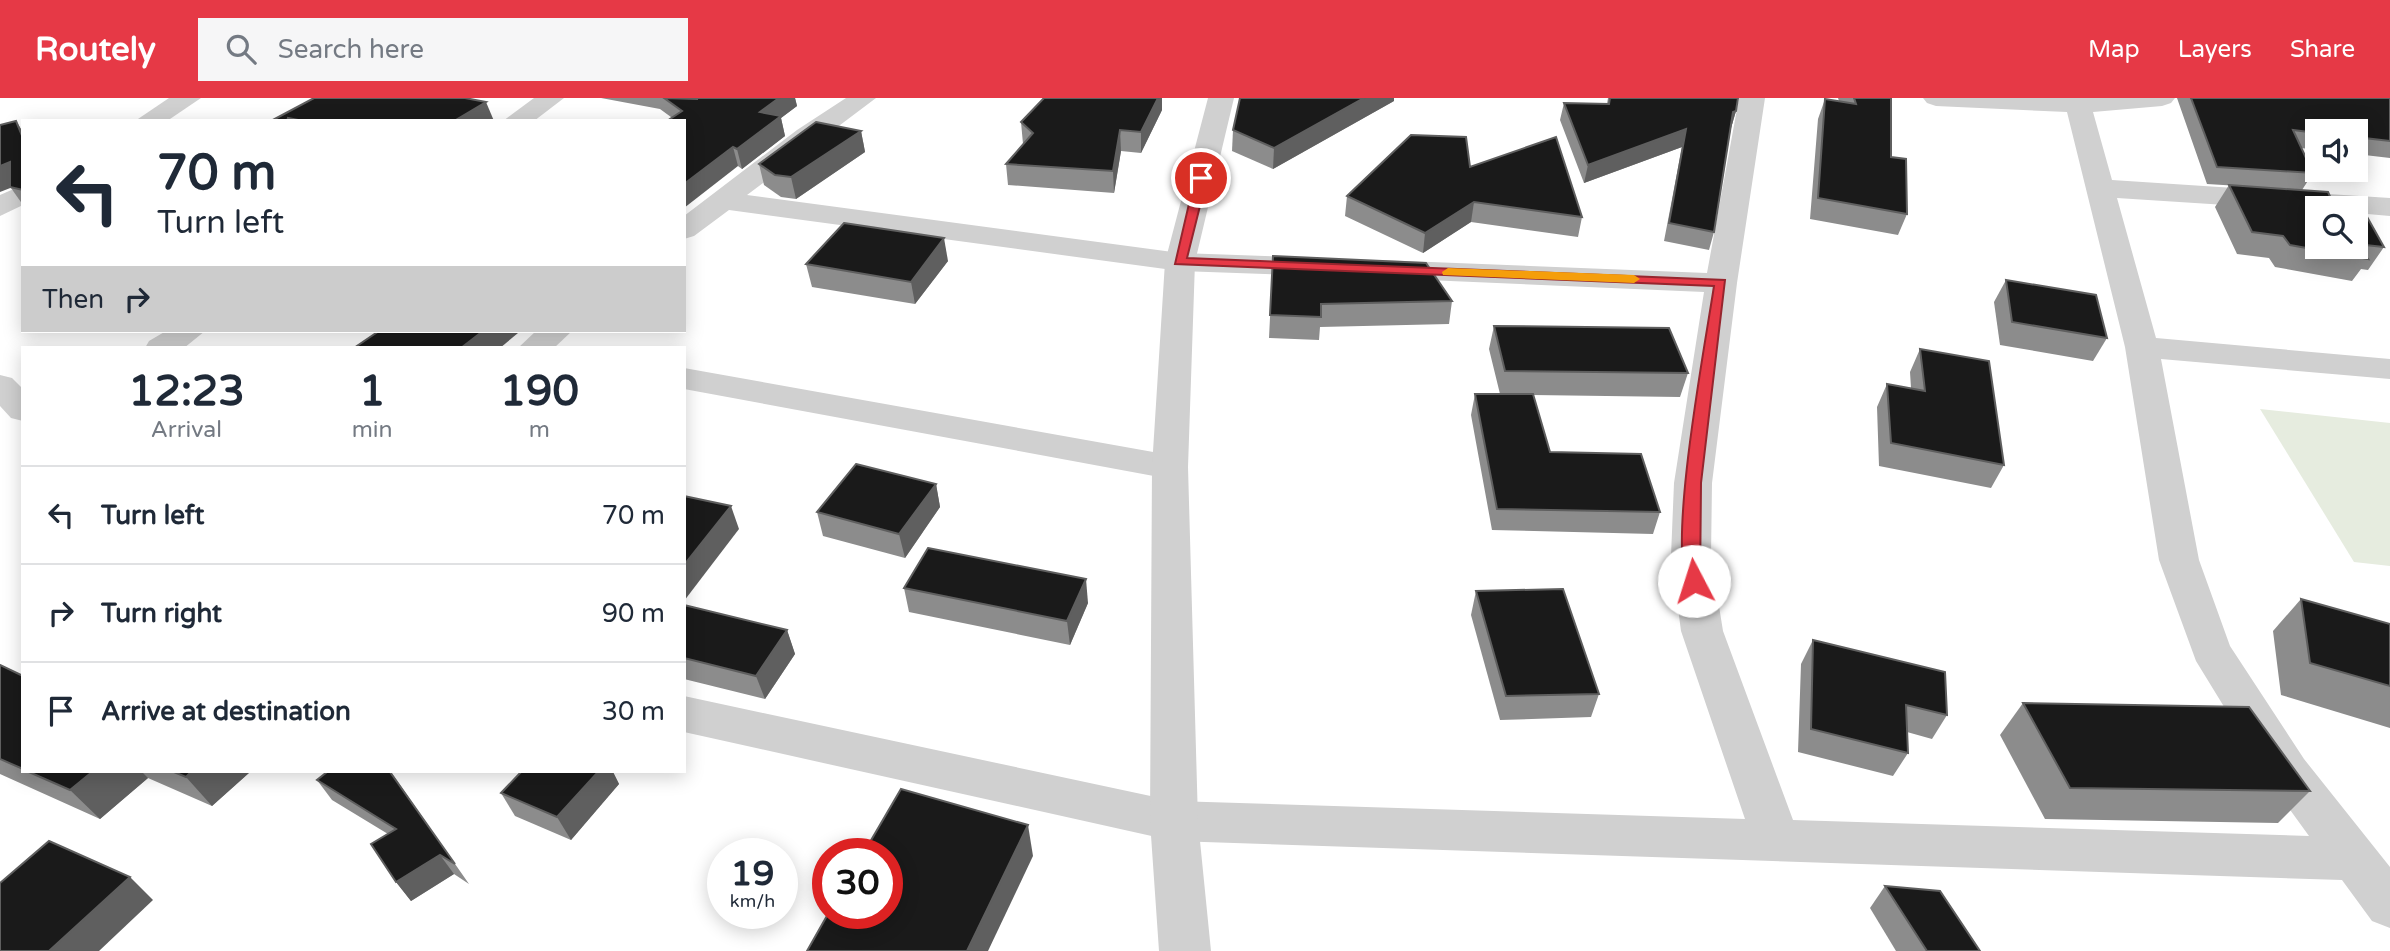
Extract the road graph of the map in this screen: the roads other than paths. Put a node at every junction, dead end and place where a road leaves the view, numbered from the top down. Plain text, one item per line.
1 (187, 98) edge
2 (551, 98) edge
3 (863, 98) edge
4 (1221, 98) edge
5 (1752, 98) edge
6 (1936, 98) edge
7 (2162, 98) edge
8 (2077, 101) edge
9 (151, 119) edge
10 (519, 119) edge
11 (2101, 188) junction
12 (21, 194) edge
13 (722, 200) junction
14 (0, 207) edge
15 (2390, 207) edge
16 (686, 228) edge
17 (1180, 262) junction
18 (1721, 283) junction
19 (186, 333) edge
20 (553, 333) edge
21 (164, 346) edge
22 (537, 346) edge
23 (2142, 347) junction
24 (2390, 369) edge
25 (686, 378) edge
26 (0, 386) edge
27 (21, 408) edge
28 (1170, 467) junction
29 (686, 714) edge
30 (1174, 821) junction
31 (1776, 840) junction
32 (2352, 859) junction
33 (2390, 905) edge
34 (1185, 951) edge

1 - 9 street
2 - 10 street
3 - 13 street
4 - 17 street
5 - 18 street
6 - 8 street
7 - 8 street
8 - 11 street
11 - 15 street
11 - 23 street
12 - 14 street
13 - 16 street
13 - 17 street
17 - 18 street
17 - 28 street
18 - 31 street
19 - 21 street
20 - 22 street
23 - 24 street
23 - 32 street
25 - 28 street
26 - 27 street
28 - 30 street
29 - 30 street
30 - 31 street
30 - 34 street
31 - 32 street
32 - 33 street

